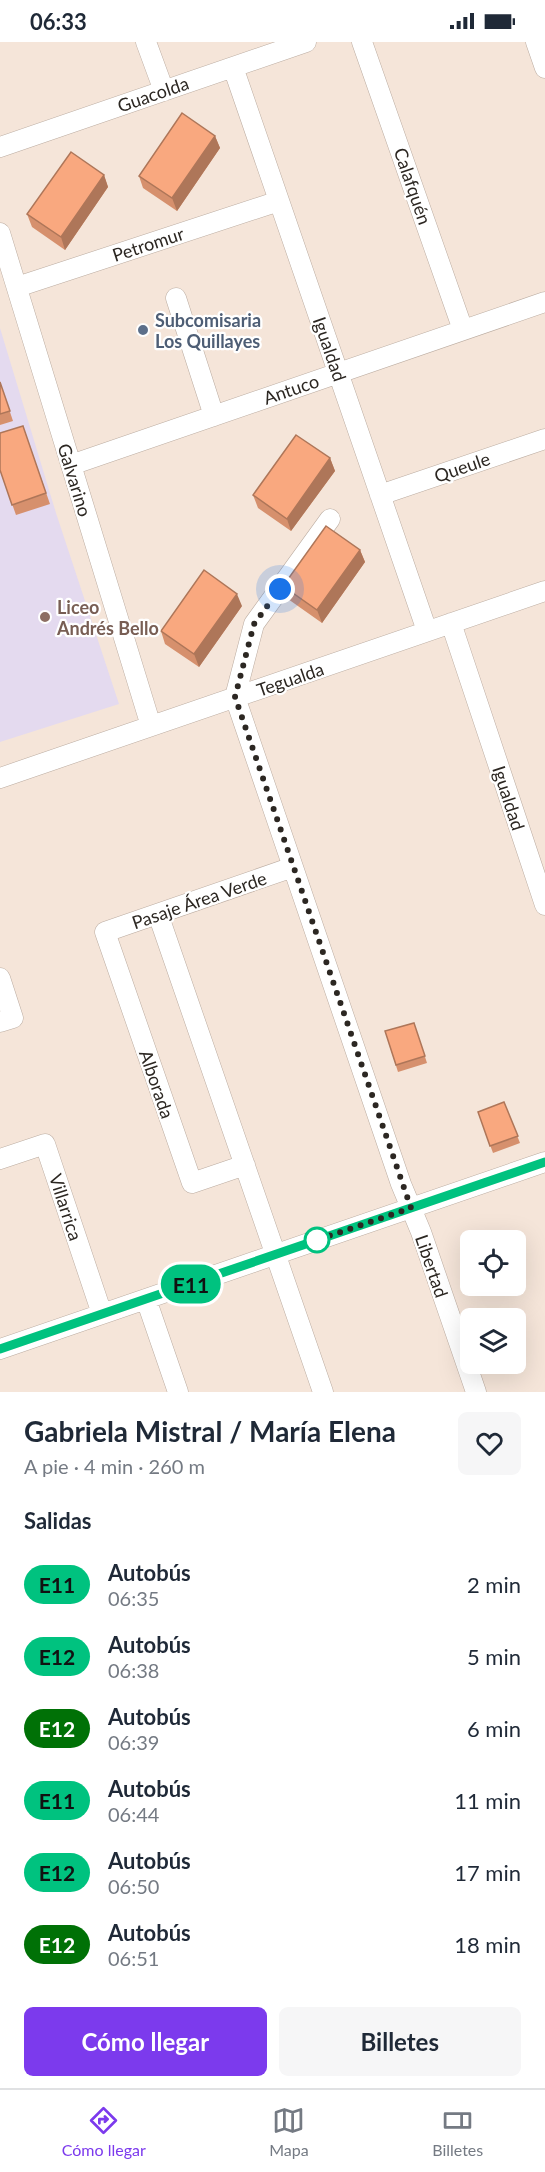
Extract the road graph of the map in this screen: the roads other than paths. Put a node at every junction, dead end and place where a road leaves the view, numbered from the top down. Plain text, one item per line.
1 (146, 42) edge
2 (306, 42) edge
3 (362, 42) edge
4 (536, 42) edge
5 (233, 67) junction
6 (545, 68) edge
7 (164, 91) junction
8 (0, 147) edge
9 (279, 201) junction
10 (0, 233) edge
11 (16, 287) junction
12 (176, 298) dead end
13 (545, 302) edge
14 (463, 330) junction
15 (338, 373) junction
16 (214, 416) junction
17 (545, 439) edge
18 (71, 465) junction
19 (380, 495) junction
20 (330, 519) dead end
21 (545, 591) edge
22 (451, 623) junction
23 (427, 631) junction
24 (235, 697) junction
25 (151, 726) junction
26 (0, 778) edge
27 (293, 867) junction
28 (545, 904) edge
29 (158, 914) junction
30 (105, 932) joint
31 (0, 978) edge
32 (7, 1020) edge
33 (0, 1159) edge
34 (545, 1162) edge
35 (245, 1165) junction
36 (411, 1208) junction
37 (276, 1254) junction
38 (146, 1299) junction
39 (102, 1314) junction
40 (0, 1349) edge
41 (178, 1392) edge
42 (323, 1392) edge
43 (476, 1392) edge

1 - 7 street
2 - 5 street, Guacolda
3 - 14 street, Calafquén
4 - 6 street
5 - 7 street, Guacolda
5 - 9 street, Igualdad
7 - 8 street, Guacolda
9 - 11 street, Petromur
9 - 15 street, Igualdad
10 - 11 street, Galvarino
11 - 18 street, Galvarino
12 - 16 street
13 - 14 street, Antuco
14 - 15 street, Antuco
15 - 16 street, Antuco
15 - 19 street, Igualdad
16 - 18 street, Antuco
17 - 19 street, Queule
18 - 25 street, Galvarino
19 - 23 street, Igualdad
20 - 24 street
21 - 22 street, Tegualda
22 - 23 street, Tegualda
22 - 28 street, Igualdad
23 - 24 street, Tegualda
24 - 25 street, Tegualda
24 - 27 street, Libertad
25 - 26 street, Tegualda
27 - 29 street, Pasaje Área Verde
27 - 36 street, Libertad
29 - 30 street, Pasaje Área Verde
29 - 35 street
30 - 35 street, Alborada
31 - 32 street
33 - 39 street, Villarrica
34 - 36 street
35 - 37 street
36 - 37 street
36 - 43 street, Libertad
37 - 38 street
37 - 42 street
38 - 39 street
38 - 41 street
39 - 40 street

